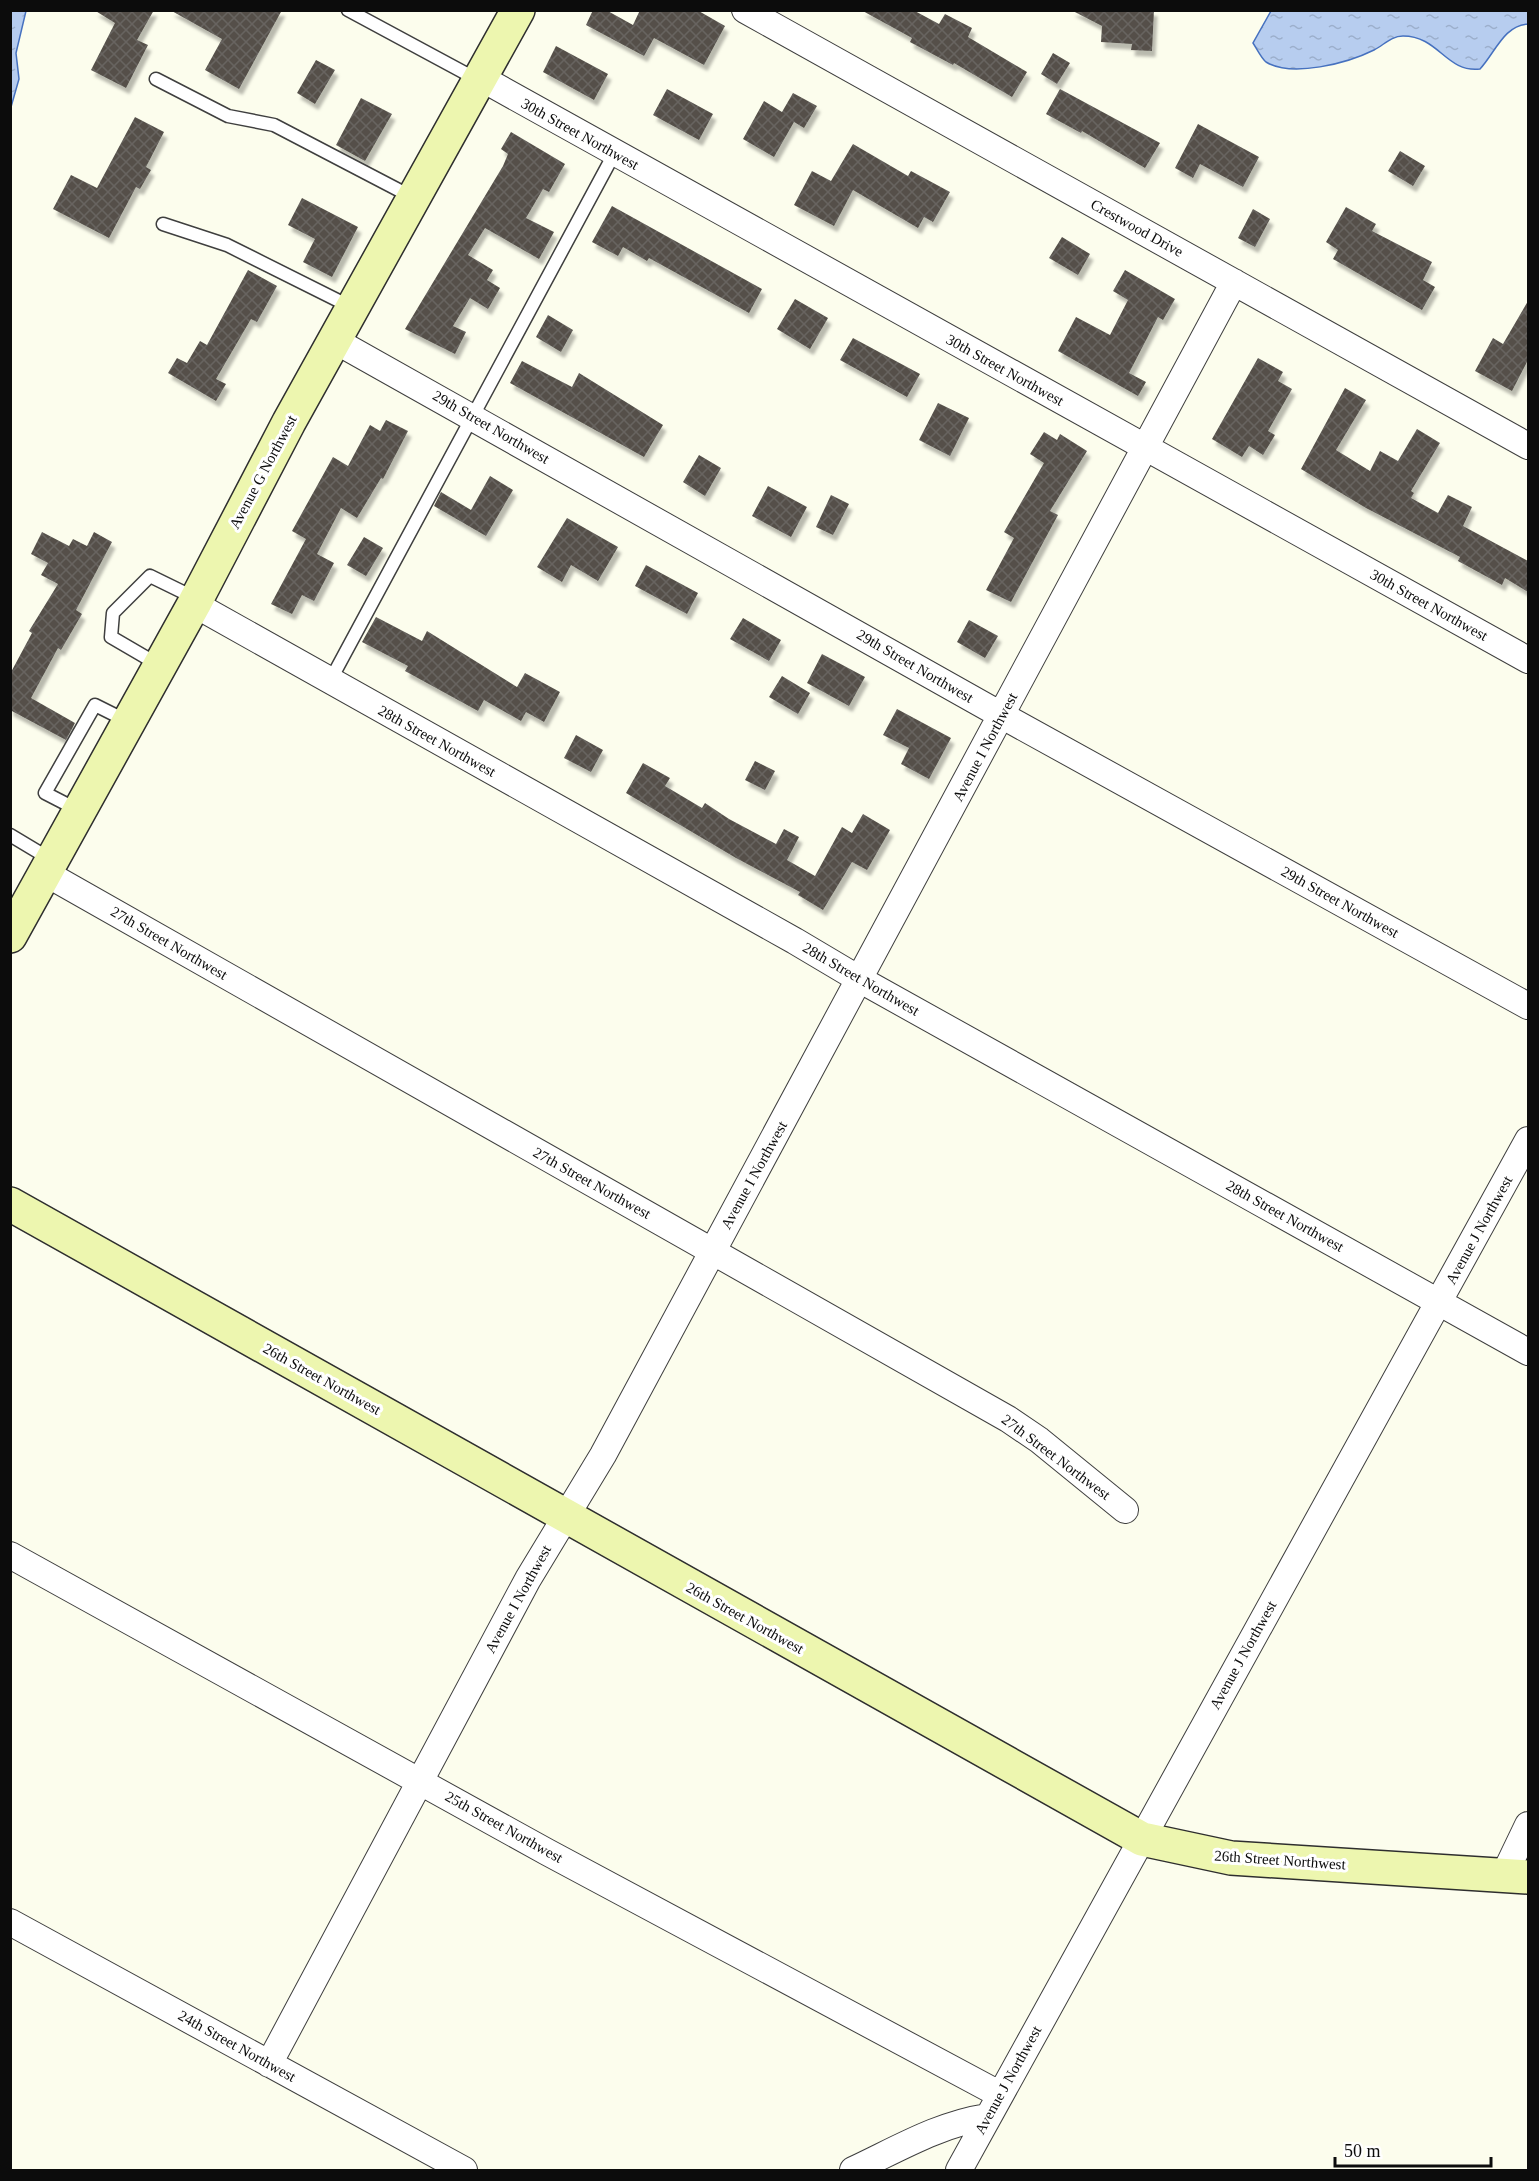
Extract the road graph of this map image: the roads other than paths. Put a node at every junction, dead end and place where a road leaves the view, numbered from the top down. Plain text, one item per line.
1 (348, 10) edge
2 (518, 10) edge
3 (745, 10) edge
4 (156, 79) dead end
5 (480, 79) junction
6 (614, 154) junction
7 (414, 198) junction
8 (163, 224) dead end
9 (1234, 282) junction
10 (352, 308) junction
11 (334, 340) junction
12 (473, 416) junction
13 (1528, 446) edge
14 (1147, 448) junction
15 (195, 602) junction
16 (1528, 660) edge
17 (159, 665) junction
18 (330, 681) junction
19 (1001, 715) junction
20 (10, 835) edge
21 (50, 867) junction
22 (10, 936) edge
23 (859, 980) junction
24 (1528, 1006) edge
25 (1528, 1140) edge
26 (10, 1204) edge
27 (713, 1250) junction
28 (1438, 1303) junction
29 (1528, 1352) edge
30 (1125, 1510) dead end
31 (565, 1516) junction
32 (10, 1556) edge
33 (421, 1781) junction
34 (1528, 1825) edge
35 (1142, 1839) junction
36 (1516, 1876) edge
37 (10, 1922) edge
38 (269, 2064) junction
39 (999, 2094) junction
40 (987, 2117) junction
41 (464, 2170) edge
42 (853, 2170) edge
43 (960, 2170) edge

1 - 5 lane
2 - 5 street, Avenue G Northwest
3 - 9 street, Crestwood Drive
4 - 7 lane
5 - 6 street, 30th Street Northwest
5 - 7 street, Avenue G Northwest
6 - 12 lane
6 - 14 street, 30th Street Northwest
7 - 10 street, Avenue G Northwest
8 - 10 lane
9 - 13 street, Crestwood Drive
9 - 14 street, Avenue I Northwest
10 - 11 street, Avenue G Northwest
11 - 12 street, 29th Street Northwest
11 - 15 street, Avenue G Northwest
12 - 18 lane
12 - 19 street, 29th Street Northwest
14 - 16 street, 30th Street Northwest
14 - 19 street, Avenue I Northwest
15 - 17 street, Avenue G Northwest
15 - 17 lane
15 - 18 street, 28th Street Northwest
17 - 21 street, Avenue G Northwest
18 - 23 street, 28th Street Northwest
19 - 23 street, Avenue I Northwest
19 - 24 street, 29th Street Northwest
20 - 21 lane
21 - 22 street, Avenue G Northwest
21 - 27 street, 27th Street Northwest
23 - 27 street, Avenue I Northwest
23 - 28 street, 28th Street Northwest
25 - 28 street, Avenue J Northwest
26 - 31 street, 26th Street Northwest
27 - 30 street, 27th Street Northwest
27 - 31 street, Avenue I Northwest
28 - 29 street, 28th Street Northwest
28 - 35 street, Avenue J Northwest
31 - 33 street, Avenue I Northwest
31 - 35 street, 26th Street Northwest
32 - 33 street, 25th Street Northwest
33 - 38 street, Avenue I Northwest
33 - 39 street, 25th Street Northwest
34 - 36 street
35 - 36 street, 26th Street Northwest
35 - 39 street, Avenue J Northwest
37 - 38 street, 24th Street Northwest
38 - 41 street, 24th Street Northwest
39 - 40 street, Avenue J Northwest
40 - 42 street
40 - 43 street, Avenue J Northwest

